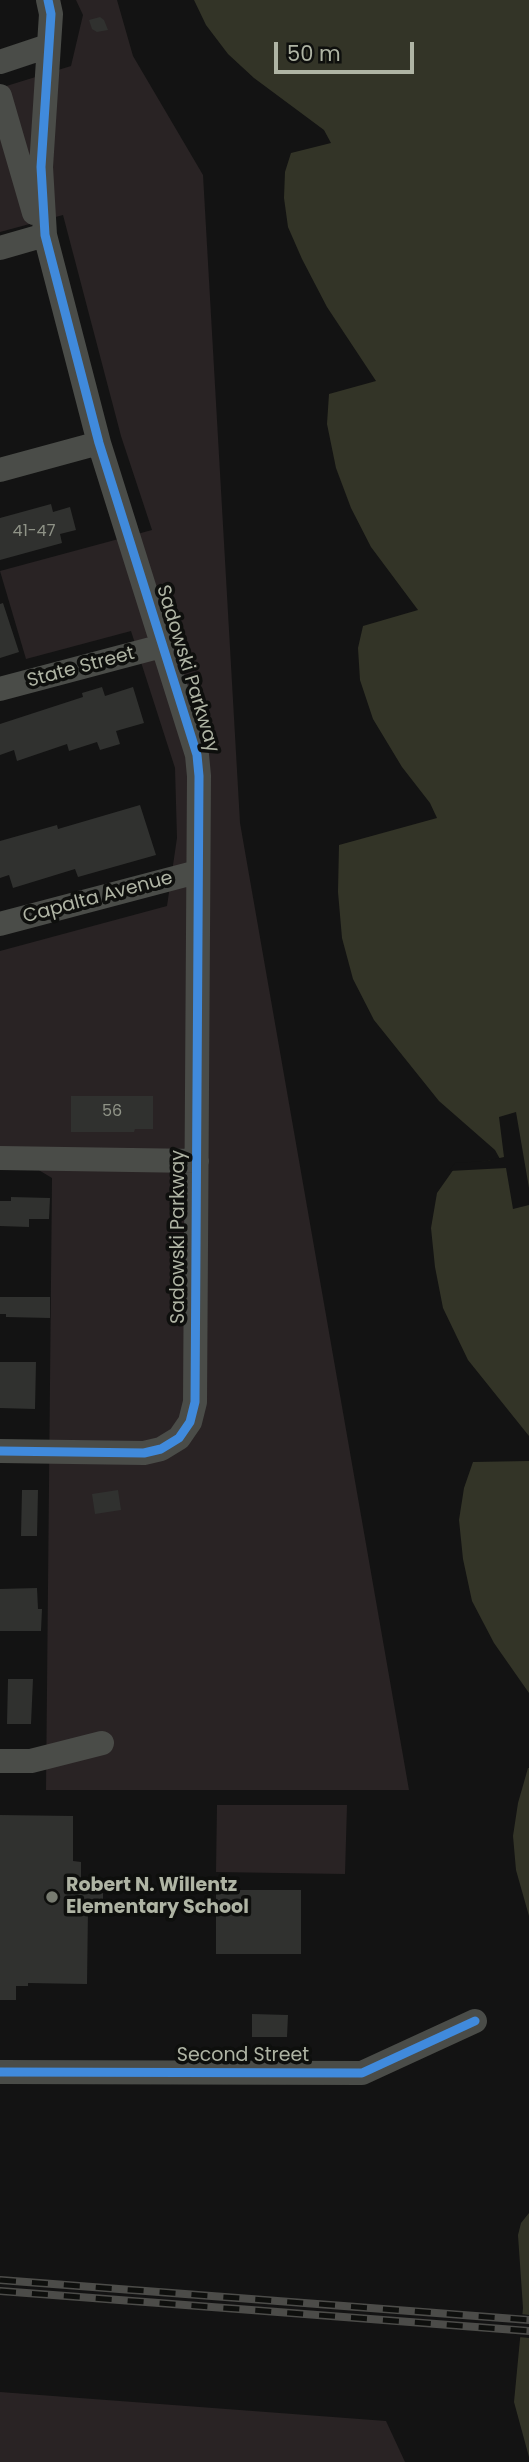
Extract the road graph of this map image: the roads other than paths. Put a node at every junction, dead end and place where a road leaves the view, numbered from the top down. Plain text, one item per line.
1 (48, 0) edge
2 (48, 47) junction
3 (0, 62) edge
4 (0, 96) edge
5 (45, 234) junction
6 (0, 248) edge
7 (99, 443) junction
8 (0, 470) edge
9 (162, 646) junction
10 (0, 689) edge
11 (197, 872) junction
12 (0, 924) edge
13 (0, 1158) edge
14 (197, 1161) junction
15 (0, 1451) edge
16 (102, 1743) dead end
17 (0, 1761) edge
18 (475, 2021) dead end
19 (0, 2072) edge

1 - 2 street, Sadowski Parkway
2 - 3 street
2 - 5 street, Sadowski Parkway
4 - 5 street, Sadowski Parkway
5 - 6 street
5 - 7 street, Sadowski Parkway
7 - 8 street
7 - 9 street, Sadowski Parkway
9 - 10 street, State Street
9 - 11 street, Sadowski Parkway
11 - 12 street, Capalta Avenue
11 - 14 street, Sadowski Parkway
13 - 14 street
14 - 15 street, Sadowski Parkway
16 - 17 street
18 - 19 street, Second Street

